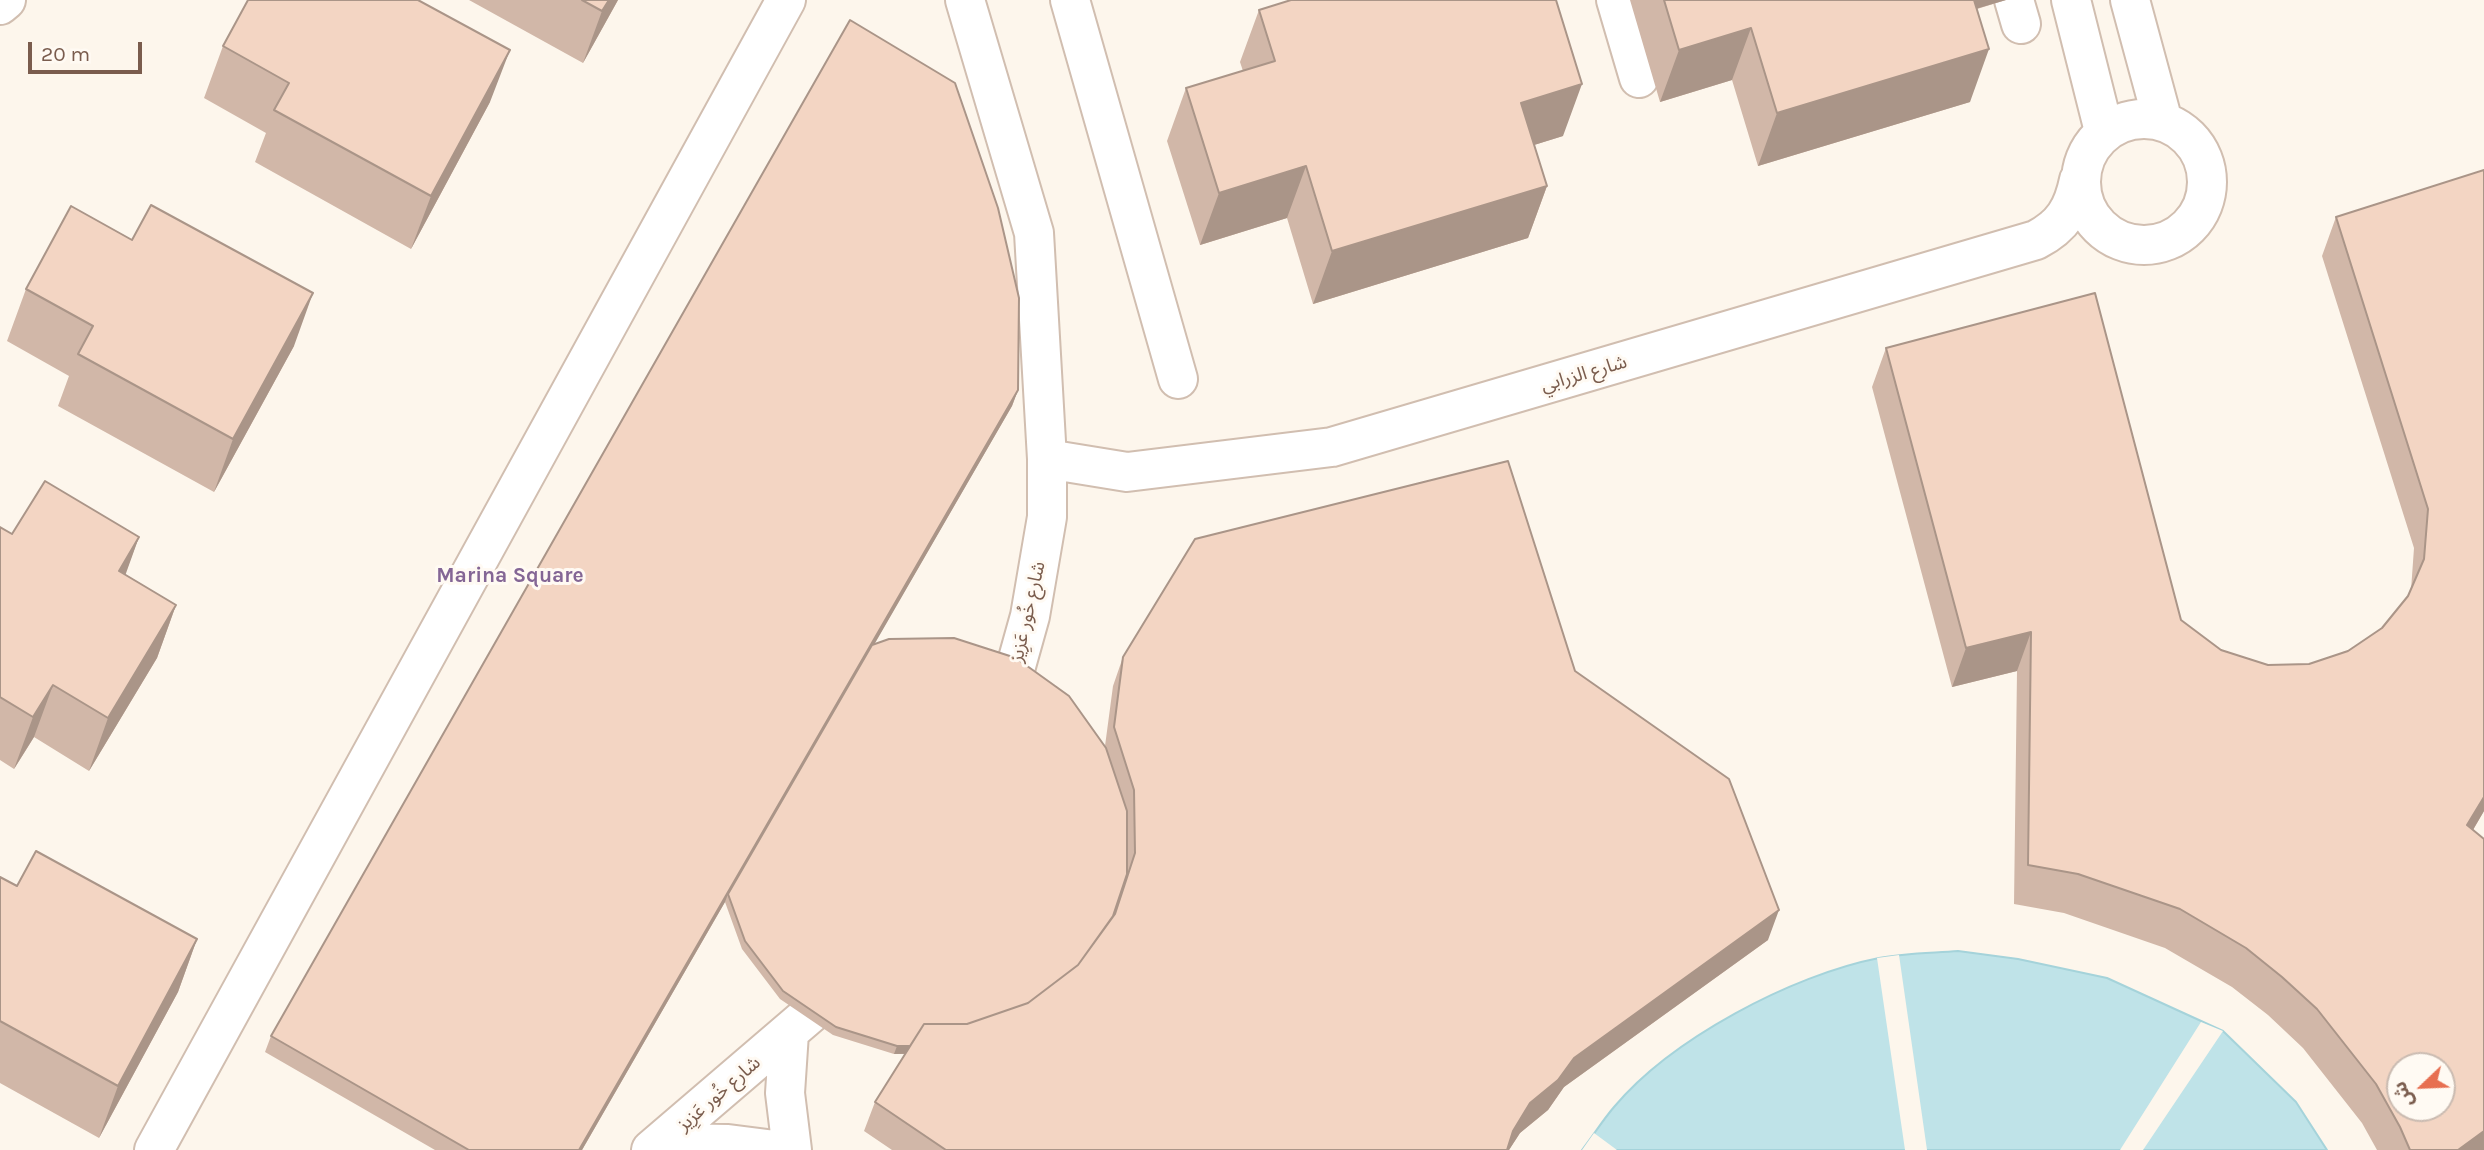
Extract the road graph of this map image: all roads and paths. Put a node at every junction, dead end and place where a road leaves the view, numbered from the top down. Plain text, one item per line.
1 (6, 0) edge
2 (786, 0) edge
3 (965, 0) edge
4 (991, 0) edge
5 (1070, 0) edge
6 (1616, 0) edge
7 (2071, 0) edge
8 (2130, 0) edge
9 (0, 5) edge
10 (1639, 78) dead end
11 (2163, 122) junction
12 (2104, 131) junction
13 (2080, 180) junction
14 (2054, 231) junction
15 (1034, 233) junction
16 (2115, 240) junction
17 (1178, 379) dead end
18 (1047, 459) junction
19 (993, 736) edge
20 (870, 959) edge
21 (789, 1033) junction
22 (657, 1147) edge
23 (154, 1150) edge
24 (775, 1150) edge
25 (792, 1150) edge

1 - 9 street
2 - 23 street
3 - 15 street, شارع خُور عَزِيز
4 - 15 street, شارع خُور عَزِيز
5 - 17 street
6 - 10 street
7 - 12 street
8 - 11 street
11 - 12 street
11 - 16 street
12 - 13 street
13 - 14 street
13 - 16 street
14 - 16 street
14 - 18 street, شارع الزرابي
15 - 18 street, شارع خُور عَزِيز
18 - 19 street, شارع خُور عَزِيز
20 - 21 street, شارع خُور عَزِيز
21 - 22 street, شارع خُور عَزِيز
21 - 25 street
22 - 24 street

